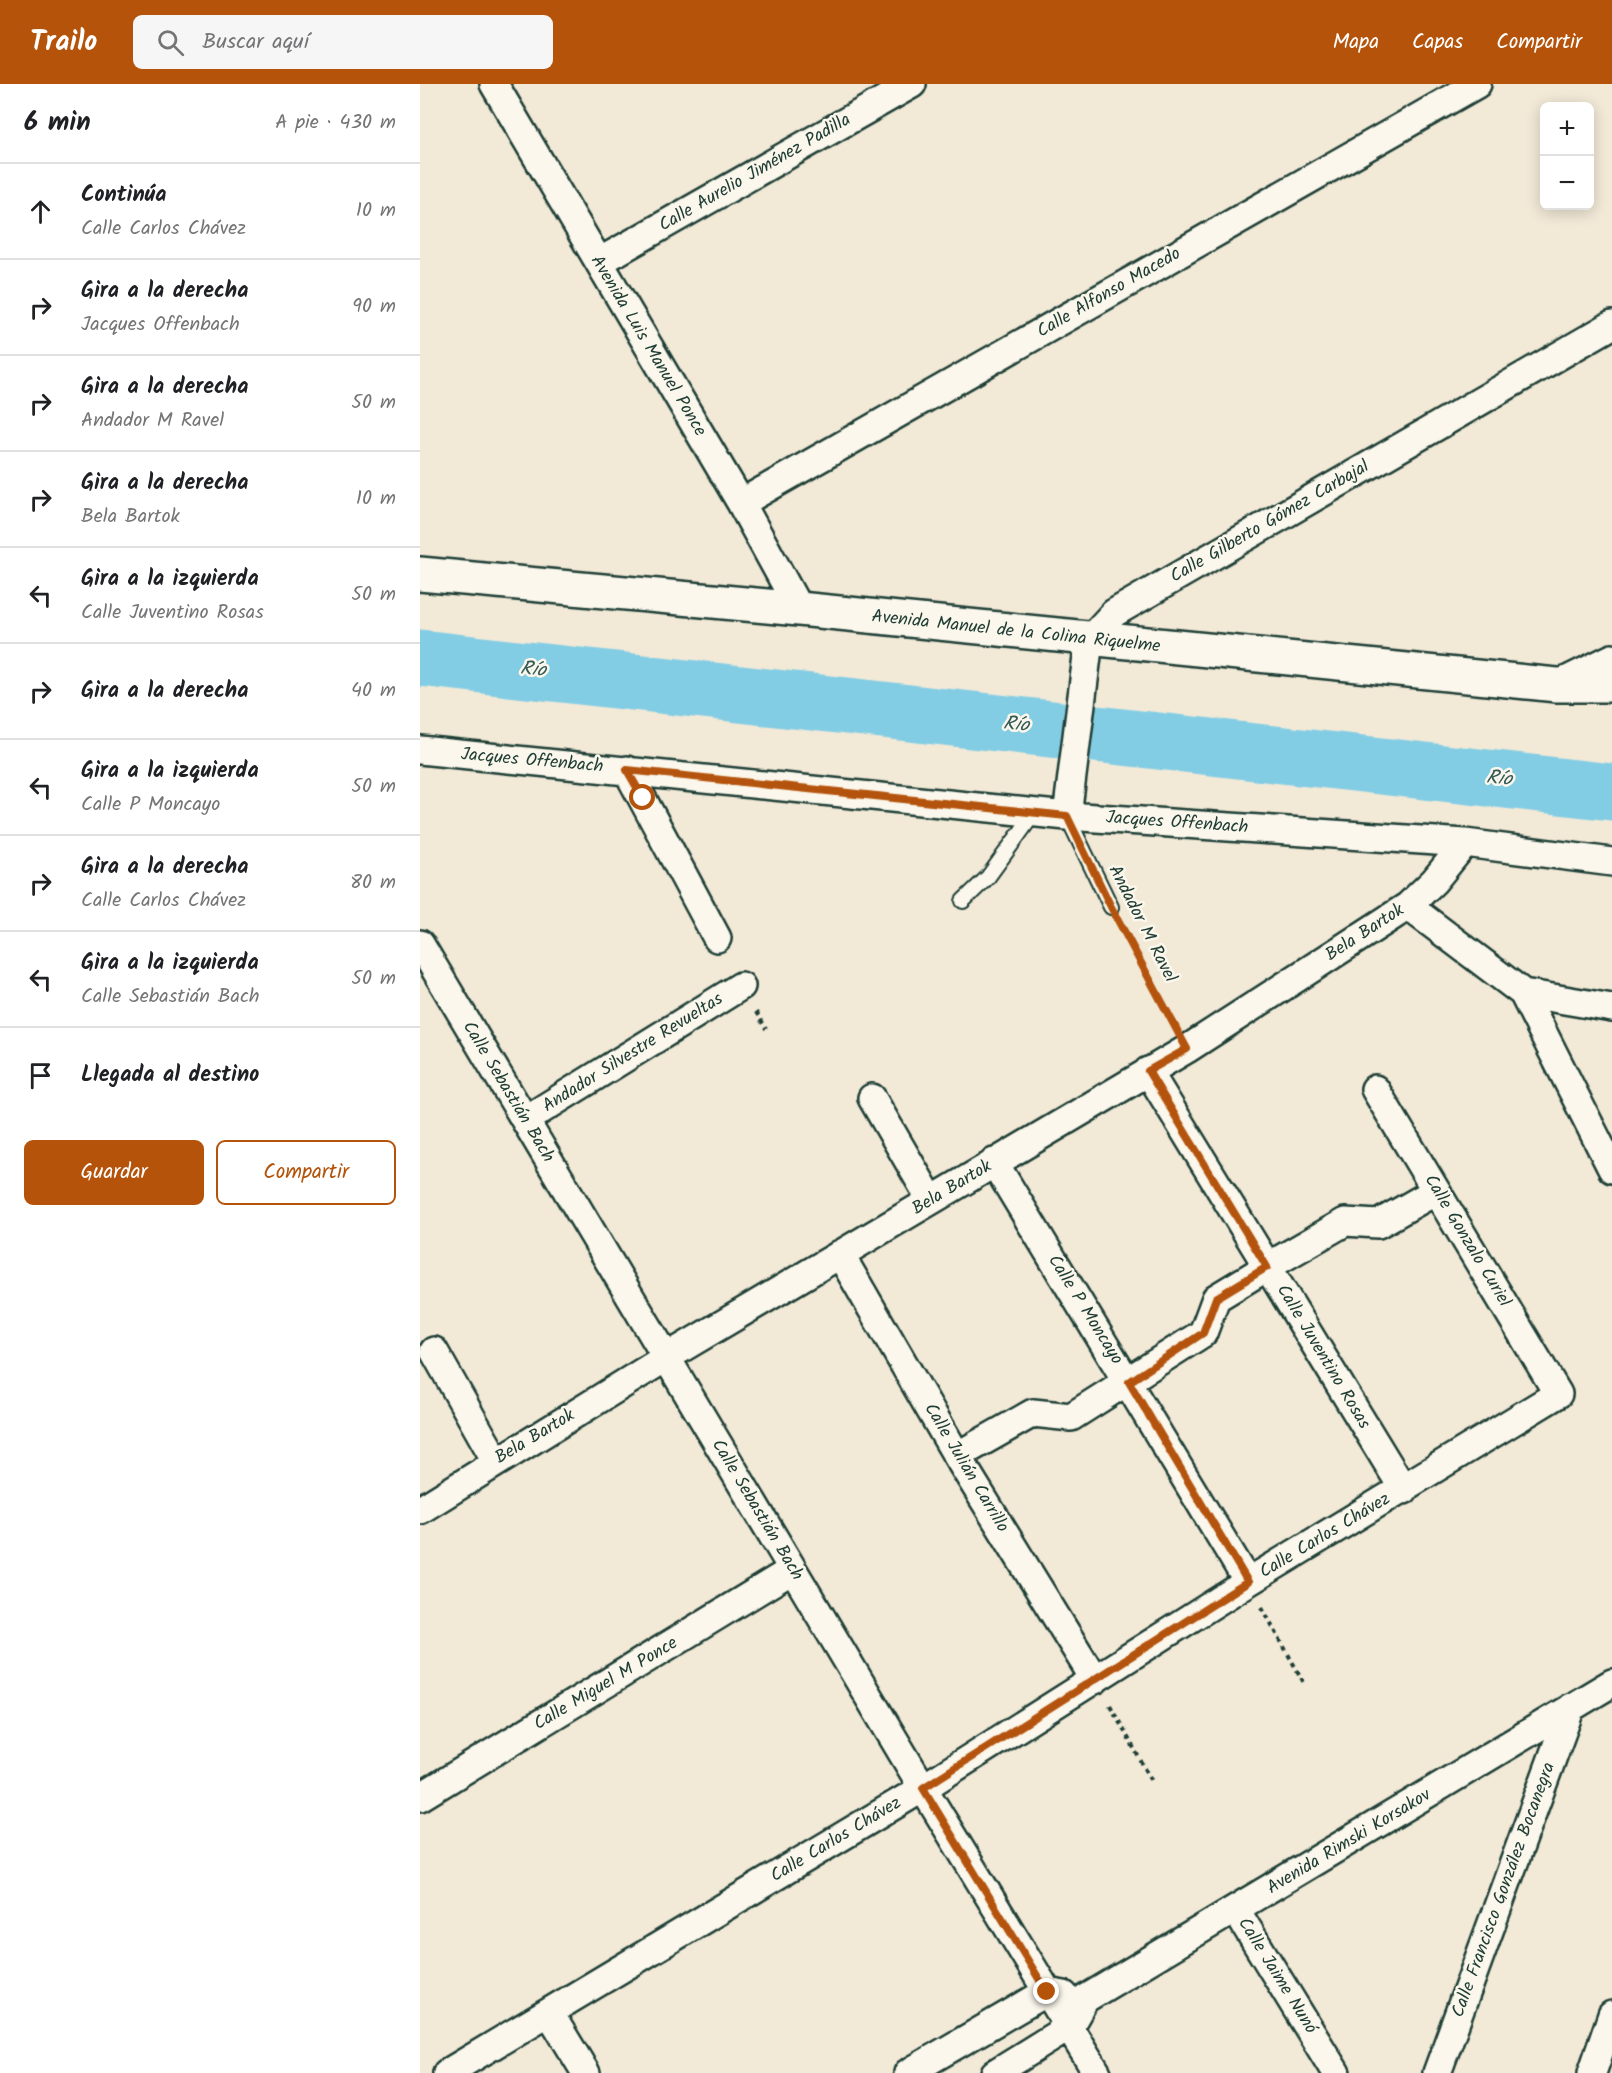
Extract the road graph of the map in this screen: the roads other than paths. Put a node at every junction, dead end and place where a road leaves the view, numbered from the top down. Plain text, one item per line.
1 (494, 84) edge
2 (912, 84) edge
3 (1477, 84) edge
4 (599, 262) junction
5 (1612, 325) edge
6 (741, 503) junction
7 (420, 574) edge
8 (799, 609) junction
9 (1088, 654) junction
10 (1612, 658) edge
11 (1557, 685) junction
12 (1612, 685) edge
13 (420, 750) edge
14 (627, 770) junction
15 (1069, 803) junction
16 (1035, 812) junction
17 (1465, 843) junction
18 (1612, 862) edge
19 (963, 901) dead end
20 (1408, 906) junction
21 (1111, 907) road end
22 (717, 938) dead end
23 (420, 944) edge
24 (741, 986) dead end
25 (1523, 993) junction
26 (1612, 1008) edge
27 (1148, 1071) junction
28 (1375, 1089) dead end
29 (872, 1098) dead end
30 (525, 1120) junction
31 (994, 1162) junction
32 (1612, 1169) edge
33 (1436, 1191) junction
34 (931, 1200) junction
35 (840, 1254) junction
36 (1267, 1267) junction
37 (435, 1351) dead end
38 (667, 1357) junction
39 (1129, 1382) junction
40 (1558, 1394) joint
41 (957, 1456) junction
42 (496, 1461) junction
43 (1404, 1490) junction
44 (420, 1510) edge
45 (792, 1570) junction
46 (1248, 1582) junction
47 (1095, 1680) junction
48 (1612, 1683) edge
49 (1571, 1707) junction
50 (923, 1788) junction
51 (420, 1797) edge
52 (1236, 1910) junction
53 (1047, 1992) junction
54 (1085, 1999) junction
55 (549, 2012) junction
56 (1612, 2015) edge
57 (1069, 2027) junction
58 (918, 2071) edge
59 (447, 2073) edge
60 (586, 2073) edge
61 (995, 2073) edge
62 (1097, 2073) edge
63 (1336, 2073) edge
64 (1437, 2073) edge
65 (1592, 2073) edge

1 - 4 street, Avenida Luis Manuel Ponce
2 - 4 street, Calle Aurelio Jiménez Padilla
3 - 6 street, Calle Alfonso Macedo
4 - 6 street, Avenida Luis Manuel Ponce
5 - 9 street, Calle Gilberto Gómez Carbajal
6 - 8 street, Avenida Luis Manuel Ponce
7 - 8 street, Avenida Manuel de la Colina Riquelme
8 - 9 street, Avenida Manuel de la Colina Riquelme
9 - 11 street, Avenida Manuel de la Colina Riquelme
9 - 15 street
10 - 11 street
11 - 12 street, Avenida Manuel de la Colina Riquelme
13 - 14 street, Jacques Offenbach
14 - 16 street, Jacques Offenbach
14 - 22 street
15 - 16 street, Jacques Offenbach
15 - 17 street, Jacques Offenbach
15 - 21 lane, Andador M Ravel
16 - 19 lane
17 - 18 street, Jacques Offenbach
17 - 20 street, Bela Bartok
20 - 25 street
20 - 27 street, Bela Bartok
23 - 30 street, Calle Sebastián Bach
24 - 30 street, Andador Silvestre Revueltas
25 - 26 street
25 - 32 street
27 - 31 street, Bela Bartok
27 - 36 street, Calle Juventino Rosas
28 - 33 street, Calle Gonzalo Curiel
29 - 34 street
30 - 38 street, Calle Sebastián Bach
31 - 34 street, Bela Bartok
31 - 39 street, Calle P Moncayo
33 - 36 street
33 - 40 street, Calle Gonzalo Curiel
34 - 35 street, Bela Bartok
35 - 38 street, Bela Bartok
35 - 41 street, Calle Julián Carrillo
36 - 39 street
36 - 43 street, Calle Juventino Rosas
37 - 42 street
38 - 42 street, Bela Bartok
38 - 45 street, Calle Sebastián Bach
39 - 41 street
39 - 46 street, Calle P Moncayo
40 - 43 street, Calle Carlos Chávez
41 - 47 street, Calle Julián Carrillo
42 - 44 street, Bela Bartok
43 - 46 street, Calle Carlos Chávez
45 - 50 street, Calle Sebastián Bach
45 - 51 street, Calle Miguel M Ponce
46 - 47 street, Calle Carlos Chávez
47 - 50 street, Calle Carlos Chávez
48 - 49 street, Avenida Rimski Korsakov
49 - 52 street, Avenida Rimski Korsakov
49 - 64 street, Calle Francisco González Bocanegra
50 - 53 street, Calle Sebastián Bach
50 - 55 street, Calle Carlos Chávez
52 - 54 street, Avenida Rimski Korsakov
52 - 63 street, Calle Jaime Nunó
53 - 54 street
53 - 57 street, Calle Sebastián Bach
53 - 58 street
54 - 57 street, Avenida Rimski Korsakov
55 - 59 street, Calle Carlos Chávez
55 - 60 street
56 - 65 street
57 - 61 street, Avenida Rimski Korsakov
57 - 62 street, Calle Sebastián Bach

